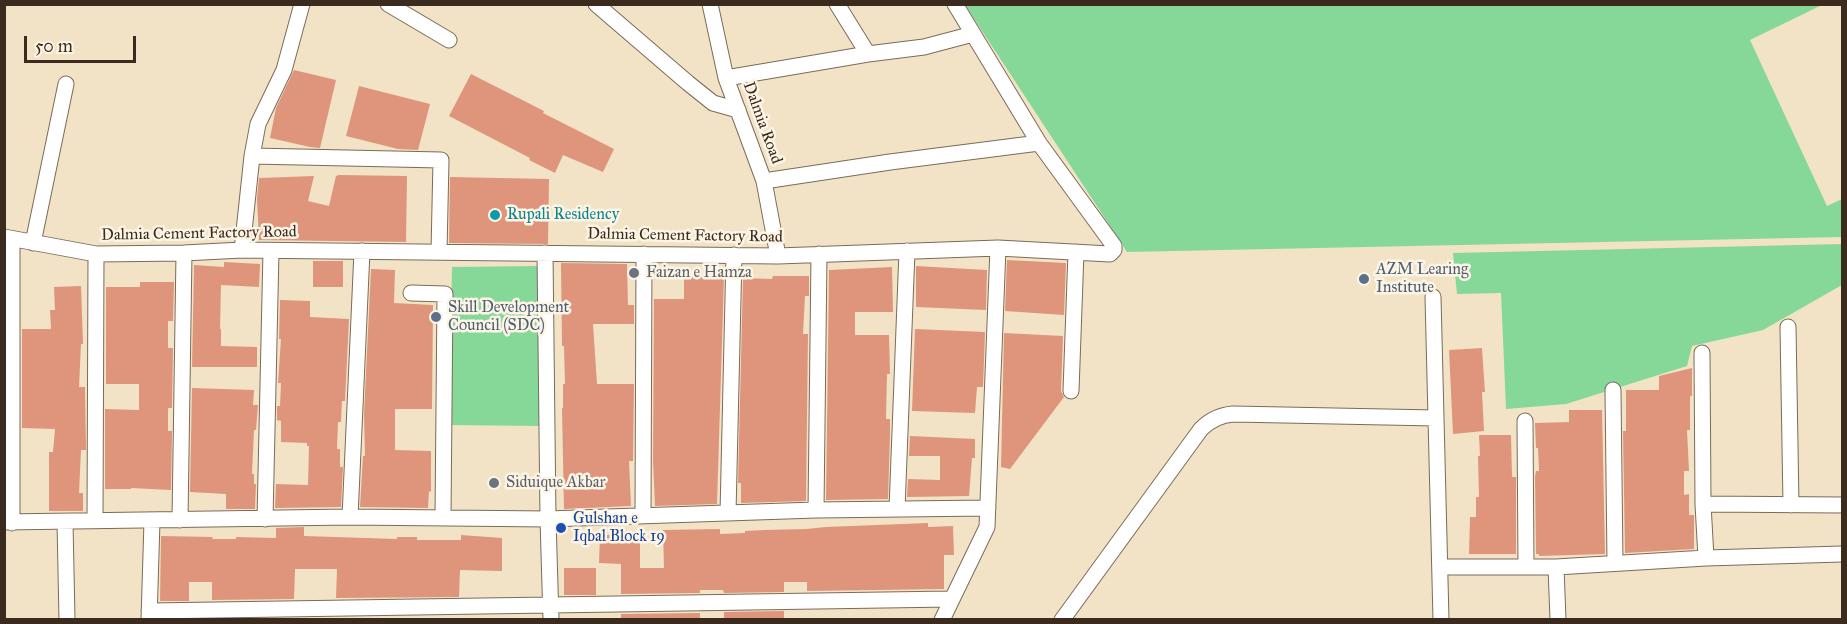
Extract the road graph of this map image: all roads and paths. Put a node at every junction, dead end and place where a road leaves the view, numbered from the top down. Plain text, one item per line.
1 (302, 4) edge
2 (388, 4) edge
3 (596, 4) edge
4 (710, 4) edge
5 (837, 4) edge
6 (955, 4) edge
7 (973, 34) junction
8 (449, 40) dead end
9 (868, 54) junction
10 (726, 78) junction
11 (66, 84) dead end
12 (738, 110) junction
13 (1039, 143) junction
14 (252, 156) junction
15 (764, 181) junction
16 (8, 238) edge
17 (33, 243) junction
18 (998, 248) junction
19 (242, 250) junction
20 (271, 251) junction
21 (907, 251) junction
22 (362, 252) junction
23 (439, 252) junction
24 (1076, 252) junction
25 (184, 253) junction
26 (544, 253) junction
27 (96, 254) junction
28 (644, 254) junction
29 (819, 254) junction
30 (734, 255) junction
31 (778, 256) junction
32 (411, 293) dead end
33 (1433, 297) dead end
34 (1788, 327) dead end
35 (1702, 352) dead end
36 (1613, 390) dead end
37 (1071, 391) dead end
38 (1436, 418) junction
39 (1525, 421) dead end
40 (1703, 504) junction
41 (1791, 505) junction
42 (1842, 505) edge
43 (988, 508) junction
44 (897, 509) junction
45 (816, 510) junction
46 (728, 513) junction
47 (643, 516) junction
48 (351, 517) junction
49 (443, 518) junction
50 (265, 519) junction
51 (548, 519) junction
52 (95, 520) junction
53 (152, 520) junction
54 (180, 520) junction
55 (8, 522) edge
56 (65, 522) junction
57 (1842, 554) edge
58 (1706, 558) junction
59 (1615, 563) junction
60 (1441, 567) junction
61 (1526, 567) junction
62 (1556, 567) junction
63 (951, 599) junction
64 (551, 612) edge
65 (149, 615) edge
66 (67, 620) edge
67 (942, 620) edge
68 (1062, 620) edge
69 (1441, 620) edge
70 (1558, 620) edge

1 - 14 street
2 - 8 street
3 - 12 street
4 - 10 street, Dalmia Road
5 - 9 street
6 - 7 street
7 - 9 street
7 - 13 street
9 - 10 street
10 - 12 street, Dalmia Road
11 - 17 street
12 - 15 street, Dalmia Road
13 - 15 street
13 - 24 street, Dalmia Cement Factory Road
14 - 19 street
14 - 23 street
15 - 31 street, Dalmia Road
16 - 17 street, Dalmia Cement Factory Road
16 - 55 street
17 - 27 street, Dalmia Cement Factory Road
18 - 21 street, Dalmia Cement Factory Road
18 - 24 street, Dalmia Cement Factory Road
18 - 43 street
19 - 20 street, Dalmia Cement Factory Road
19 - 25 street, Dalmia Cement Factory Road
20 - 22 street, Dalmia Cement Factory Road
20 - 50 street
21 - 29 street, Dalmia Cement Factory Road
21 - 44 street
22 - 23 street, Dalmia Cement Factory Road
22 - 48 street
23 - 26 street, Dalmia Cement Factory Road
24 - 37 street
25 - 27 street, Dalmia Cement Factory Road
25 - 54 street
26 - 28 street, Dalmia Cement Factory Road
26 - 51 street
27 - 52 street
28 - 30 street, Dalmia Cement Factory Road
28 - 47 street
29 - 31 street, Dalmia Cement Factory Road
29 - 45 street
30 - 31 street, Dalmia Cement Factory Road
30 - 46 street
32 - 49 street
33 - 38 street
34 - 41 street
35 - 40 street
36 - 59 street
38 - 60 street
38 - 68 street
39 - 61 street
40 - 41 street
40 - 58 street
41 - 42 street
43 - 44 street
43 - 63 street
44 - 45 street
45 - 46 street
46 - 47 street
47 - 51 street
48 - 49 street
48 - 50 street
49 - 51 street
50 - 54 street
51 - 64 street
52 - 53 street
52 - 56 street
53 - 54 street
53 - 65 street
55 - 56 street
56 - 66 street
57 - 58 street
58 - 59 street
59 - 62 street
60 - 61 street
60 - 69 street
61 - 62 street
62 - 70 street
63 - 64 street
63 - 67 street
64 - 65 street

